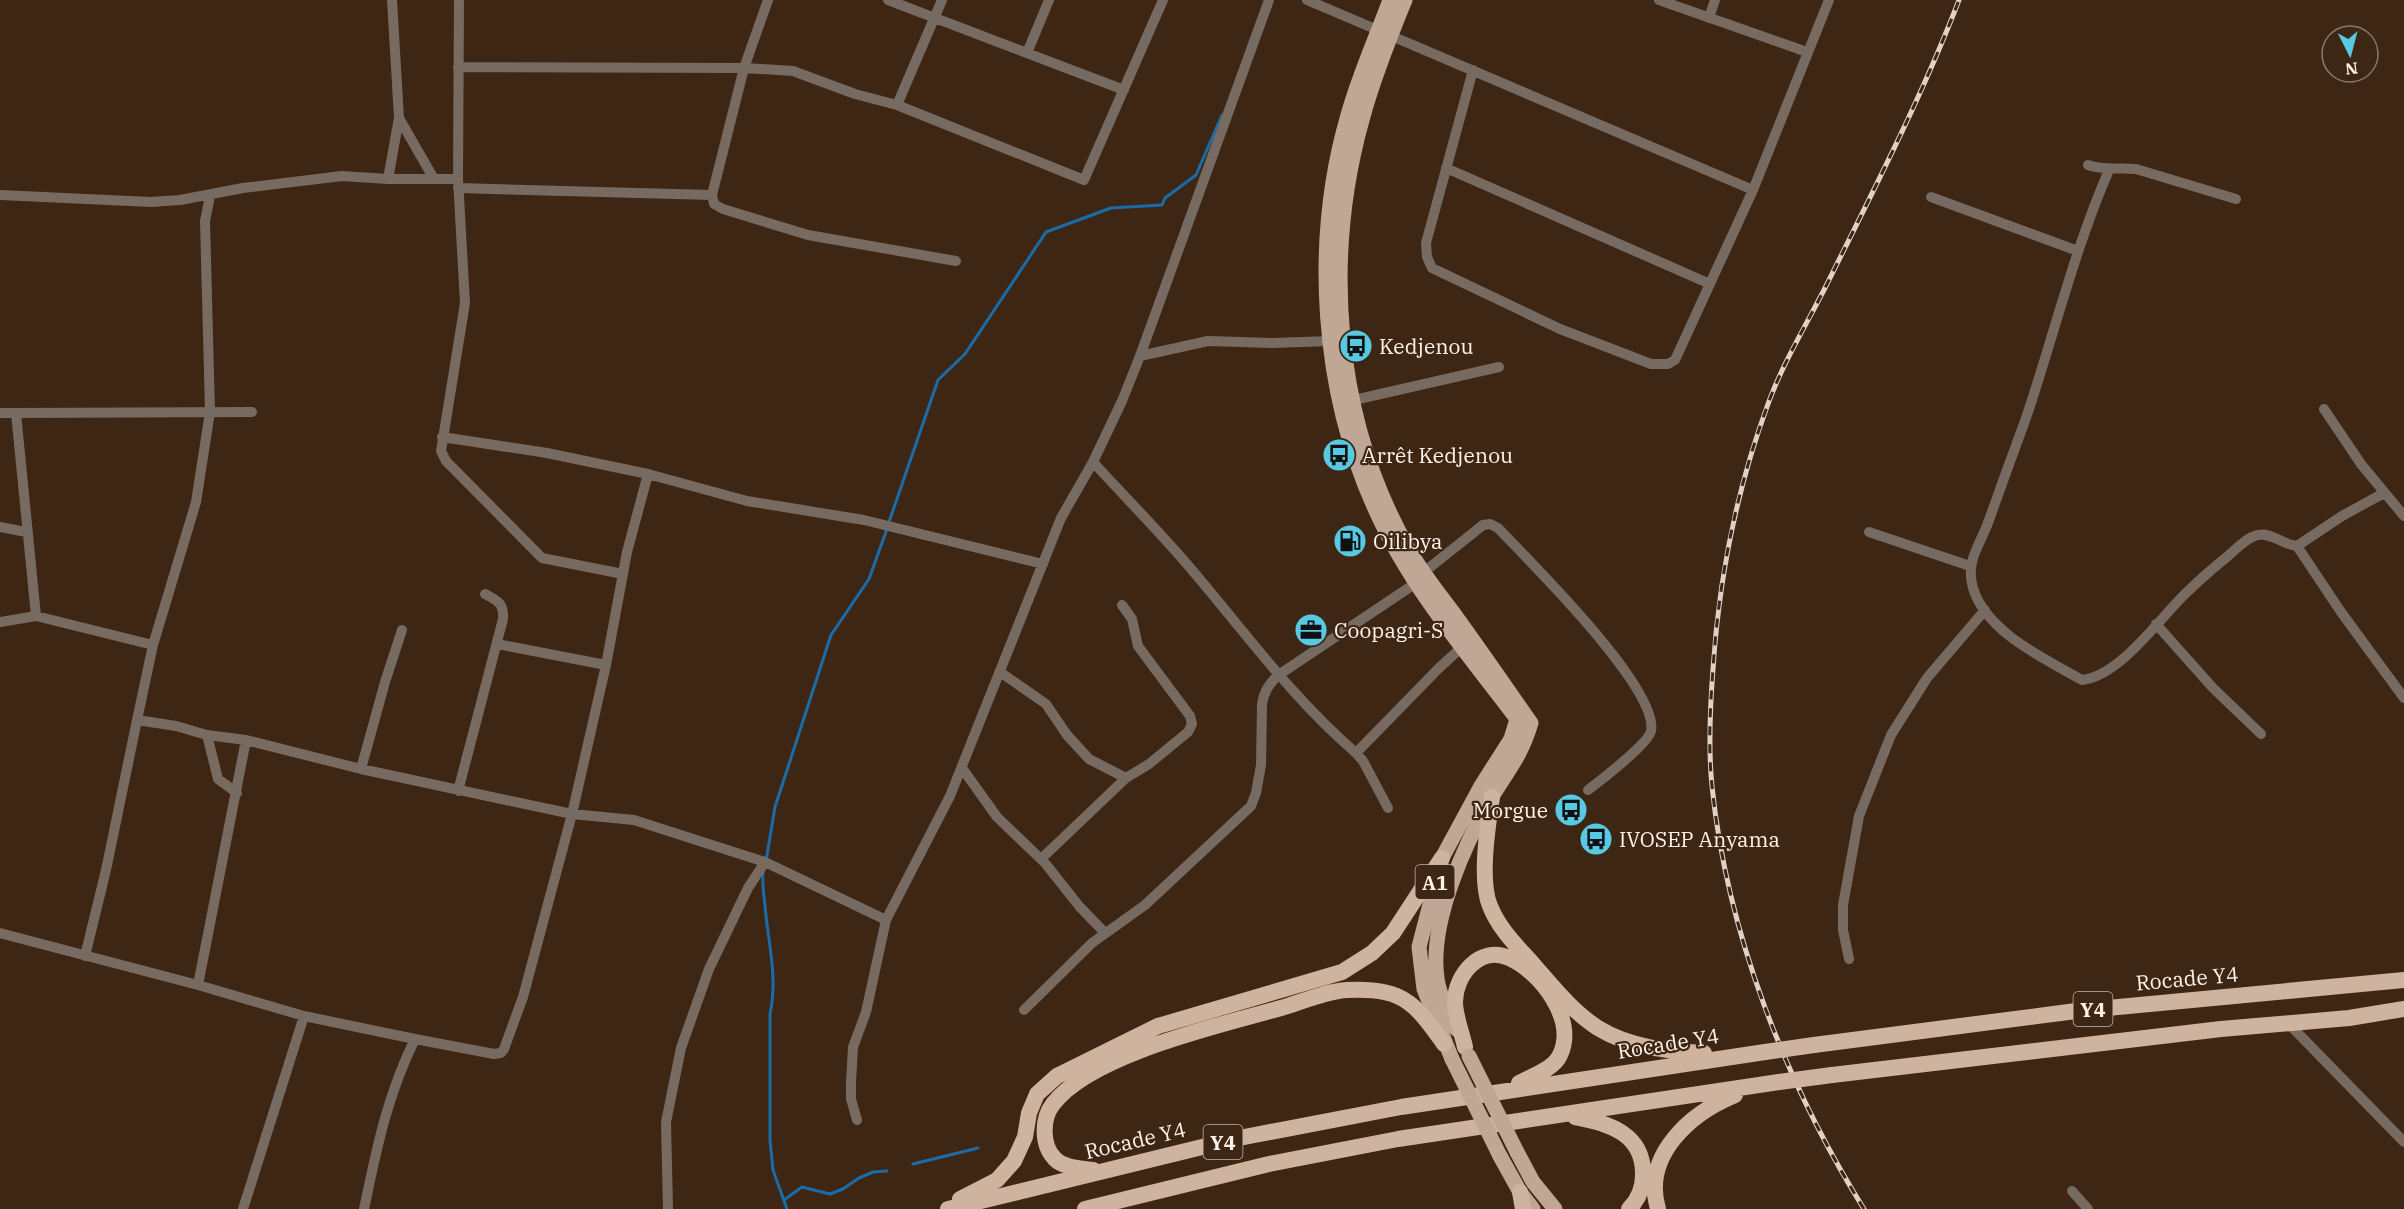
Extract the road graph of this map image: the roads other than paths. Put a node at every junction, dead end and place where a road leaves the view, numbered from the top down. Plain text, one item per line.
1 (392, 0) edge
2 (459, 0) edge
3 (768, 0) edge
4 (888, 0) edge
5 (942, 0) edge
6 (1049, 0) edge
7 (1162, 0) edge
8 (1269, 0) edge
9 (1307, 0) edge
10 (1390, 0) edge
11 (1405, 0) edge
12 (1659, 0) edge
13 (1715, 0) edge
14 (1829, 0) edge
15 (935, 18) junction
16 (1709, 18) junction
17 (1385, 32) junction
18 (1807, 52) junction
19 (1027, 53) junction
20 (458, 67) junction
21 (744, 68) junction
22 (1473, 70) junction
23 (1124, 90) junction
24 (897, 105) junction
25 (399, 118) junction
26 (2088, 165) dead end
27 (1446, 168) junction
28 (2109, 170) junction
29 (388, 179) junction
30 (434, 179) junction
31 (458, 183) junction
32 (1753, 190) junction
33 (0, 195) edge
34 (711, 195) junction
35 (210, 196) junction
36 (1931, 197) dead end
37 (2236, 199) dead end
38 (2078, 251) junction
39 (956, 261) dead end
40 (1710, 284) junction
41 (1331, 341) junction
42 (1140, 356) junction
43 (1499, 367) dead end
44 (1354, 400) junction
45 (2324, 410) dead end
46 (210, 412) junction
47 (252, 412) dead end
48 (0, 413) edge
49 (16, 413) junction
50 (442, 437) junction
51 (1093, 462) junction
52 (648, 474) junction
53 (2384, 493) junction
54 (2404, 516) edge
55 (0, 527) edge
56 (26, 532) junction
57 (1869, 532) dead end
58 (2296, 546) junction
59 (1043, 564) junction
60 (1970, 567) junction
61 (623, 574) junction
62 (1420, 578) junction
63 (485, 594) dead end
64 (1122, 605) dead end
65 (1985, 610) junction
66 (36, 616) junction
67 (0, 622) edge
68 (2156, 624) junction
69 (402, 630) dead end
70 (497, 644) junction
71 (153, 645) junction
72 (1462, 647) junction
73 (606, 665) junction
74 (1000, 672) junction
75 (1277, 676) junction
76 (2404, 698) edge
77 (137, 720) junction
78 (2261, 734) dead end
79 (207, 735) junction
80 (246, 740) junction
81 (1356, 753) junction
82 (962, 768) junction
83 (360, 769) junction
84 (1126, 778) junction
85 (1588, 790) dead end
86 (458, 791) junction
87 (237, 793) junction
88 (1492, 797) junction
89 (1389, 808) dead end
90 (572, 814) junction
91 (1442, 858) junction
92 (1041, 859) junction
93 (765, 862) junction
94 (885, 920) junction
95 (0, 933) edge
96 (1105, 933) junction
97 (85, 956) junction
98 (1849, 959) dead end
99 (2404, 980) edge
100 (198, 985) junction
101 (2404, 1009) edge
102 (1024, 1010) dead end
103 (304, 1016) junction
104 (2287, 1022) junction
105 (415, 1039) junction
106 (1448, 1051) junction
107 (1467, 1052) junction
108 (1741, 1055) junction
109 (1757, 1085) junction
110 (1502, 1091) junction
111 (1562, 1114) junction
112 (857, 1120) dead end
113 (2404, 1142) edge
114 (1100, 1171) junction
115 (2072, 1191) dead end
116 (1132, 1197) junction
117 (1522, 1201) edge
118 (243, 1209) edge
119 (364, 1209) edge
120 (668, 1209) edge
121 (937, 1209) edge
122 (948, 1209) edge
123 (1085, 1209) edge
124 (1119, 1209) edge
125 (1533, 1209) edge
126 (1555, 1209) edge
127 (1629, 1209) edge
128 (1658, 1209) edge
129 (2088, 1209) edge

1 - 25 street
2 - 20 street
3 - 21 street
4 - 15 street
5 - 15 street
6 - 19 street
7 - 23 street
8 - 42 street
9 - 17 street
10 - 17 main road, A1
11 - 17 main road, A1
12 - 16 street
13 - 16 street
14 - 18 street
15 - 19 street
15 - 24 street
16 - 18 street
17 - 22 street
17 - 41 main road, A1
17 - 44 main road, A1
18 - 32 street
19 - 23 street
20 - 21 street
20 - 31 street
21 - 24 street
21 - 34 street
22 - 27 street
22 - 32 street
23 - 24 street
25 - 29 street
25 - 30 street
26 - 28 street
27 - 40 street
27 - 40 street
28 - 37 street
28 - 38 street
29 - 30 street
29 - 35 street
30 - 31 street
31 - 34 street
31 - 50 street
32 - 40 street
33 - 35 street
34 - 39 street
35 - 46 street
36 - 38 street
38 - 60 street
41 - 42 street
41 - 62 main road, A1
42 - 51 street
43 - 44 street
44 - 62 main road, A1
45 - 53 street
46 - 47 street
46 - 49 street
46 - 71 street
48 - 49 street
49 - 56 street
50 - 52 street
50 - 61 street
51 - 59 street
51 - 75 street
52 - 59 street
52 - 61 street
53 - 54 street
53 - 58 street
55 - 56 street
56 - 66 street
57 - 60 street
58 - 68 street
58 - 76 street
59 - 74 street
60 - 65 street
61 - 73 street
62 - 72 main road, A1
62 - 75 street
62 - 85 street
62 - 88 main road, A1
63 - 70 street
64 - 84 street
65 - 68 street
65 - 98 street
66 - 67 street
66 - 71 street
68 - 78 street
69 - 83 street
70 - 73 street
70 - 86 street
71 - 77 street
72 - 81 street
72 - 91 main road, A1
73 - 90 street
74 - 82 street
74 - 84 street
75 - 81 street
75 - 96 street
77 - 79 street
77 - 97 street
79 - 80 street
79 - 87 street
80 - 83 street
80 - 87 street
81 - 89 street
82 - 92 street
82 - 94 street
83 - 86 street
84 - 92 street
86 - 90 street
87 - 100 street
88 - 107 main road, A1
88 - 108 highway
90 - 93 street
90 - 105 street
91 - 106 main road, A1
91 - 121 highway
92 - 96 street
93 - 94 street
93 - 120 street
94 - 112 street
95 - 97 street
96 - 102 street
97 - 100 street
99 - 108 highway, Rocade Y4 / Y4, bridge
100 - 103 street
101 - 104 highway, Y4
103 - 105 street
103 - 118 street
104 - 109 highway, Y4, bridge
104 - 113 street
105 - 119 street
106 - 114 highway
106 - 117 main road, A1, bridge
107 - 110 highway
107 - 126 main road, A1, bridge
108 - 110 highway, Rocade Y4 / Y4
109 - 111 highway, Y4
109 - 128 highway
110 - 114 highway, Rocade Y4 / Y4
111 - 116 highway, Y4
111 - 127 highway
114 - 122 highway, Rocade Y4 / Y4
115 - 129 street
116 - 123 highway, Y4
116 - 124 highway
117 - 125 main road, A1

